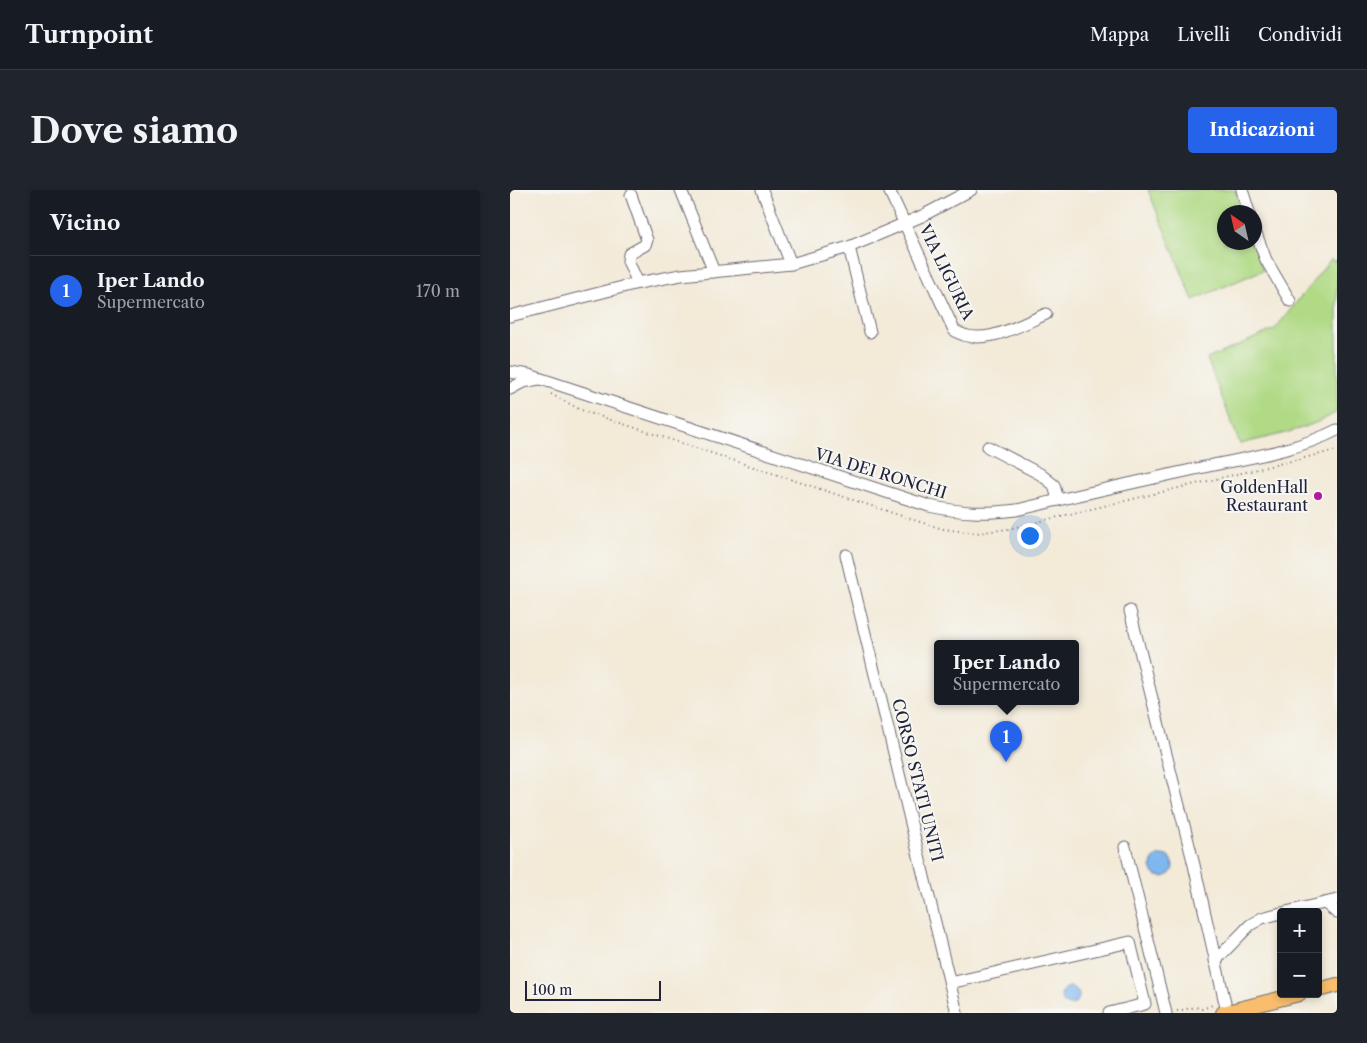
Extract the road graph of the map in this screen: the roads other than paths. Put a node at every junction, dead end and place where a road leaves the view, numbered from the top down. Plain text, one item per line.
1 (681, 190) edge
2 (762, 190) edge
3 (889, 190) edge
4 (971, 190) edge
5 (1242, 190) edge
6 (631, 195) dead end
7 (1247, 205) edge
8 (905, 223) junction
9 (849, 247) junction
10 (1262, 249) edge
11 (792, 264) junction
12 (714, 272) junction
13 (638, 283) junction
14 (1290, 301) dead end
15 (1046, 314) dead end
16 (510, 316) edge
17 (870, 332) dead end
18 (510, 372) edge
19 (538, 378) junction
20 (510, 389) edge
21 (1337, 430) edge
22 (988, 447) dead end
23 (1058, 500) junction
24 (846, 555) dead end
25 (1130, 611) dead end
26 (1125, 847) dead end
27 (1337, 900) edge
28 (1325, 903) junction
29 (1303, 908) edge
30 (1337, 913) edge
31 (1277, 914) edge
32 (1215, 961) junction
33 (950, 984) junction
34 (1337, 985) edge
35 (1322, 989) edge
36 (1287, 998) edge
37 (1222, 1010) edge
38 (1251, 1010) edge
39 (1170, 1012) edge
40 (957, 1013) edge
41 (1109, 1013) edge

1 - 12 street
2 - 11 street
3 - 8 street, VIA LIGURIA
4 - 8 street
5 - 7 street
6 - 13 street
8 - 9 street
8 - 15 street, VIA LIGURIA
9 - 11 street
9 - 17 street
10 - 14 street
11 - 12 street
12 - 13 street
13 - 16 street
18 - 19 street, VIA DEI RONCHI
19 - 20 street
19 - 23 street, VIA DEI RONCHI
21 - 23 street, VIA DEI RONCHI
22 - 23 street
24 - 33 street, CORSO STATI UNITI
25 - 32 street
26 - 39 street
27 - 28 street
28 - 29 street
28 - 30 street
31 - 32 street
32 - 37 street
33 - 40 street, CORSO STATI UNITI
33 - 41 street
34 - 35 main road
36 - 38 main road
37 - 38 main road

